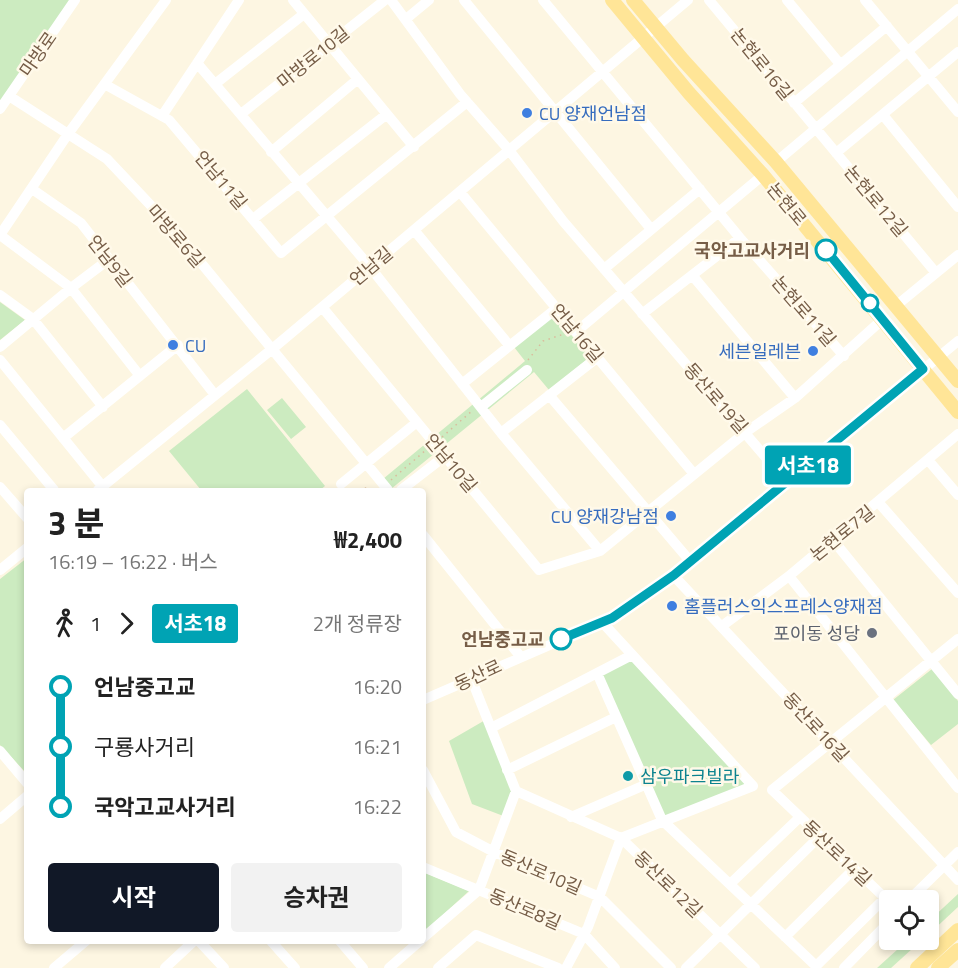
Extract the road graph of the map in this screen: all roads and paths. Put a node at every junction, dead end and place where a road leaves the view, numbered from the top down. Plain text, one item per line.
1 (75, 0) edge
2 (166, 0) edge
3 (239, 0) edge
4 (293, 0) edge
5 (385, 0) edge
6 (391, 0) edge
7 (429, 0) edge
8 (464, 0) edge
9 (543, 0) edge
10 (612, 0) edge
11 (633, 0) edge
12 (688, 0) edge
13 (709, 0) edge
14 (787, 0) edge
15 (866, 0) edge
16 (955, 11) edge
17 (304, 14) junction
18 (406, 19) junction
19 (887, 26) junction
20 (656, 27) junction
21 (642, 38) junction
22 (329, 43) junction
23 (908, 51) junction
24 (958, 52) edge
25 (197, 63) junction
26 (840, 64) junction
27 (602, 72) junction
28 (929, 76) junction
29 (358, 78) junction
30 (215, 84) junction
31 (106, 85) junction
32 (9, 96) junction
33 (467, 102) junction
34 (794, 103) junction
35 (0, 109) edge
36 (556, 110) junction
37 (958, 112) edge
38 (241, 114) junction
39 (387, 114) junction
40 (883, 115) junction
41 (162, 116) junction
42 (815, 129) junction
43 (68, 135) junction
44 (414, 147) junction
45 (509, 150) junction
46 (271, 152) junction
47 (836, 153) junction
48 (776, 162) junction
49 (763, 175) junction
50 (297, 184) junction
51 (32, 189) junction
52 (699, 189) junction
53 (460, 192) junction
54 (958, 207) edge
55 (718, 211) junction
56 (326, 217) junction
57 (253, 219) junction
58 (414, 230) junction
59 (651, 230) junction
60 (0, 235) edge
61 (740, 238) junction
62 (958, 255) edge
63 (108, 260) junction
64 (370, 267) junction
65 (604, 269) junction
66 (936, 273) junction
67 (692, 274) junction
68 (71, 288) junction
69 (624, 293) junction
70 (0, 295) edge
71 (897, 305) junction
72 (322, 307) junction
73 (557, 308) junction
74 (642, 314) junction
75 (33, 319) junction
76 (883, 319) junction
77 (577, 332) junction
78 (958, 341) edge
79 (178, 345) junction
80 (509, 345) junction
81 (0, 347) edge
82 (271, 350) junction
83 (844, 356) junction
84 (598, 357) junction
85 (938, 357) junction
86 (0, 360) edge
87 (526, 368) joint
88 (923, 369) junction
89 (140, 376) junction
90 (958, 381) edge
91 (462, 384) junction
92 (215, 395) junction
93 (549, 395) junction
94 (795, 398) junction
95 (103, 406) junction
96 (480, 406) junction
97 (958, 412) edge
98 (417, 422) junction
99 (0, 425) edge
100 (746, 432) junction
101 (501, 433) junction
102 (958, 434) edge
103 (63, 438) junction
104 (434, 444) junction
105 (444, 456) junction
106 (928, 460) junction
107 (366, 464) junction
108 (694, 474) junction
109 (787, 482) junction
110 (341, 484) dead end
111 (0, 486) edge
112 (52, 488) edge
113 (99, 488) edge
114 (101, 488) edge
115 (386, 488) edge
116 (404, 488) edge
117 (958, 495) edge
118 (879, 503) junction
119 (647, 513) junction
120 (24, 514) edge
121 (426, 539) edge
122 (833, 540) junction
123 (24, 550) edge
124 (600, 551) junction
125 (690, 561) junction
126 (0, 570) edge
127 (674, 575) junction
128 (789, 576) junction
129 (958, 592) edge
130 (602, 622) junction
131 (722, 626) junction
132 (958, 639) edge
133 (520, 656) junction
134 (630, 656) junction
135 (930, 661) junction
136 (597, 673) junction
137 (471, 678) junction
138 (958, 694) edge
139 (885, 698) junction
140 (426, 699) edge
141 (616, 717) junction
142 (491, 728) junction
143 (830, 742) junction
144 (0, 751) edge
145 (507, 770) junction
146 (426, 776) edge
147 (24, 779) edge
148 (647, 784) junction
149 (753, 786) junction
150 (958, 788) edge
151 (772, 790) junction
152 (516, 792) junction
153 (24, 799) edge
154 (571, 817) junction
155 (799, 818) junction
156 (0, 819) edge
157 (662, 820) junction
158 (819, 837) junction
159 (621, 838) junction
160 (494, 852) junction
161 (958, 852) edge
162 (944, 865) junction
163 (426, 868) edge
164 (854, 869) junction
165 (958, 880) edge
166 (730, 884) junction
167 (479, 890) junction
168 (919, 890) edge
169 (600, 897) junction
170 (751, 904) junction
171 (958, 930) edge
172 (879, 932) edge
173 (585, 934) junction
174 (720, 934) junction
175 (426, 936) edge
176 (785, 937) junction
177 (82, 944) edge
178 (192, 944) edge
179 (200, 944) edge
180 (274, 944) edge
181 (342, 944) edge
182 (416, 944) edge
183 (958, 950) edge
184 (746, 959) junction
185 (54, 968) edge
186 (166, 968) edge
187 (224, 968) edge
188 (295, 968) edge
189 (363, 968) edge
190 (389, 968) edge
191 (438, 968) edge
192 (558, 968) edge
193 (566, 968) edge
194 (615, 968) edge
195 (671, 968) edge
196 (686, 968) edge
197 (738, 968) edge
198 (755, 968) edge
199 (844, 968) edge
200 (916, 968) edge
201 (938, 968) edge

1 - 32 street, 마방로
2 - 31 street
3 - 25 street
4 - 17 street
5 - 22 street, 마방로10길
6 - 18 street
7 - 18 street
8 - 36 street
9 - 27 street, 논현로11길
10 - 21 main road, 논현로
11 - 20 main road, 논현로
12 - 20 street
13 - 34 street, 논현로16길
14 - 26 street
15 - 19 street
16 - 23 street
17 - 22 street
17 - 30 street
18 - 33 street
19 - 23 street
19 - 26 street
20 - 21 street
20 - 48 main road, 논현로
21 - 27 street, 언남길
21 - 49 main road, 논현로
22 - 29 street
22 - 38 street, 마방로10길
23 - 28 street
23 - 42 street
24 - 28 street
25 - 30 street
25 - 41 street
26 - 34 street
27 - 36 street, 언남길
27 - 52 street, 논현로11길
28 - 37 street
28 - 40 street
29 - 39 street
29 - 46 street
30 - 38 street
31 - 41 street, 언남11길
31 - 43 street
32 - 35 street, 마방로
32 - 43 street, 마방로6길
33 - 44 street
33 - 45 street
34 - 42 street, 논현로16길
36 - 45 street, 언남길
36 - 59 street
38 - 46 street
39 - 44 street
39 - 50 street
40 - 47 street
40 - 54 street
41 - 57 street, 언남11길
42 - 47 street, 논현로12길
42 - 48 street
43 - 51 street
43 - 82 street, 마방로6길
44 - 56 street
45 - 53 street, 언남길
45 - 65 street, 동산로19길
46 - 50 street
47 - 66 street, 논현로12길
48 - 71 main road, 논현로
49 - 55 street
49 - 76 main road, 논현로
50 - 56 street
50 - 57 street
51 - 60 street
51 - 63 street, 언남9길
52 - 55 street, 논현로11길
52 - 59 street
53 - 58 street, 언남길
53 - 73 street, 언남16길
55 - 61 street, 논현로11길
55 - 69 street
56 - 57 street, 언남11길
56 - 64 street
58 - 64 street, 언남길
58 - 80 street
59 - 65 street
60 - 68 street
61 - 67 street
61 - 83 street, 논현로11길
62 - 66 street
63 - 68 street
63 - 79 street, 언남9길
64 - 72 street, 언남길
64 - 91 street
65 - 69 street, 동산로19길
66 - 71 street
67 - 74 street
67 - 94 street
68 - 75 street
68 - 89 street
69 - 74 street, 동산로19길
69 - 77 street
70 - 75 street
71 - 85 main road, 논현로
72 - 82 street, 언남길
72 - 98 street, 언남10길
73 - 77 street, 언남16길
73 - 80 street
74 - 100 street, 동산로19길
75 - 81 street
75 - 95 street
76 - 83 street, 논현로11길
76 - 88 main road, 논현로
77 - 84 street, 언남16길
77 - 87 path
78 - 85 street, 동산로
79 - 89 street
79 - 92 street, 언남9길
80 - 91 street
82 - 92 street, 언남길
82 - 107 street, 마방로6길
83 - 94 street, 논현로11길
84 - 93 street
84 - 108 street, 언남16길
85 - 88 street, 동산로
85 - 90 main road, 논현로
86 - 103 street
87 - 96 street
88 - 97 main road, 논현로
88 - 109 street, 동산로
89 - 95 street
91 - 96 street
92 - 114 street, 언남길
93 - 101 street
93 - 119 street
94 - 100 street, 논현로11길
95 - 103 street
96 - 101 street
96 - 104 path
98 - 104 street, 언남10길
98 - 107 street
99 - 112 street
100 - 108 street, 논현로11길
100 - 109 street, 동산로19길
101 - 124 street
102 - 106 street, 논현로7길
103 - 113 street
104 - 105 street, 언남10길
104 - 115 path
105 - 116 street
105 - 124 street, 언남10길
106 - 117 street
106 - 118 street, 논현로7길
107 - 110 street
107 - 115 street, 마방로6길
108 - 119 street, 논현로11길
109 - 125 street, 동산로
111 - 120 street
118 - 122 street, 논현로7길
118 - 129 street
119 - 124 street, 논현로11길
119 - 125 street
121 - 133 street
122 - 128 street, 논현로7길
122 - 135 street
123 - 126 street
125 - 127 street, 동산로
127 - 130 street, 동산로
127 - 131 street, 동산로16길
128 - 131 street, 논현로7길
128 - 139 street
130 - 133 street, 동산로
130 - 134 street
131 - 143 street, 동산로16길
132 - 135 street
133 - 137 street, 동산로
134 - 136 street
134 - 149 street
135 - 138 street
135 - 139 street
136 - 141 street
136 - 142 street
137 - 140 street, 동산로
137 - 142 street
139 - 143 street
139 - 150 street
141 - 145 street
141 - 148 street
142 - 145 street
143 - 151 street
143 - 162 street, 동산로16길
144 - 147 street
145 - 152 street
146 - 160 street, 동산로10길
148 - 154 street
148 - 157 street
149 - 151 street
149 - 157 street
151 - 155 street, 동산로14길
152 - 154 street, 동산로12길
152 - 160 street
153 - 156 street
154 - 159 street, 동산로12길
155 - 158 street, 동산로14길
155 - 166 street
157 - 159 street
157 - 166 street
158 - 164 street, 동산로14길
158 - 170 street
159 - 169 street
159 - 174 street, 동산로12길
160 - 167 street
160 - 169 street, 동산로10길
161 - 162 street
162 - 165 street, 동산로16길
162 - 168 street
163 - 167 street, 동산로8길
164 - 176 street
164 - 176 street, 동산로14길
166 - 170 street
167 - 173 street, 동산로8길
167 - 175 street
169 - 173 street
169 - 195 street, 동산로10길
170 - 174 street
170 - 176 street
171 - 200 main road
172 - 199 street
173 - 193 street
173 - 194 street, 동산로8길
174 - 184 street, 동산로12길
174 - 196 street
177 - 185 street
178 - 186 street
179 - 187 street
180 - 188 street
181 - 189 street
182 - 190 street
183 - 201 main road
184 - 197 street
184 - 198 street, 동산로12길
191 - 192 street

